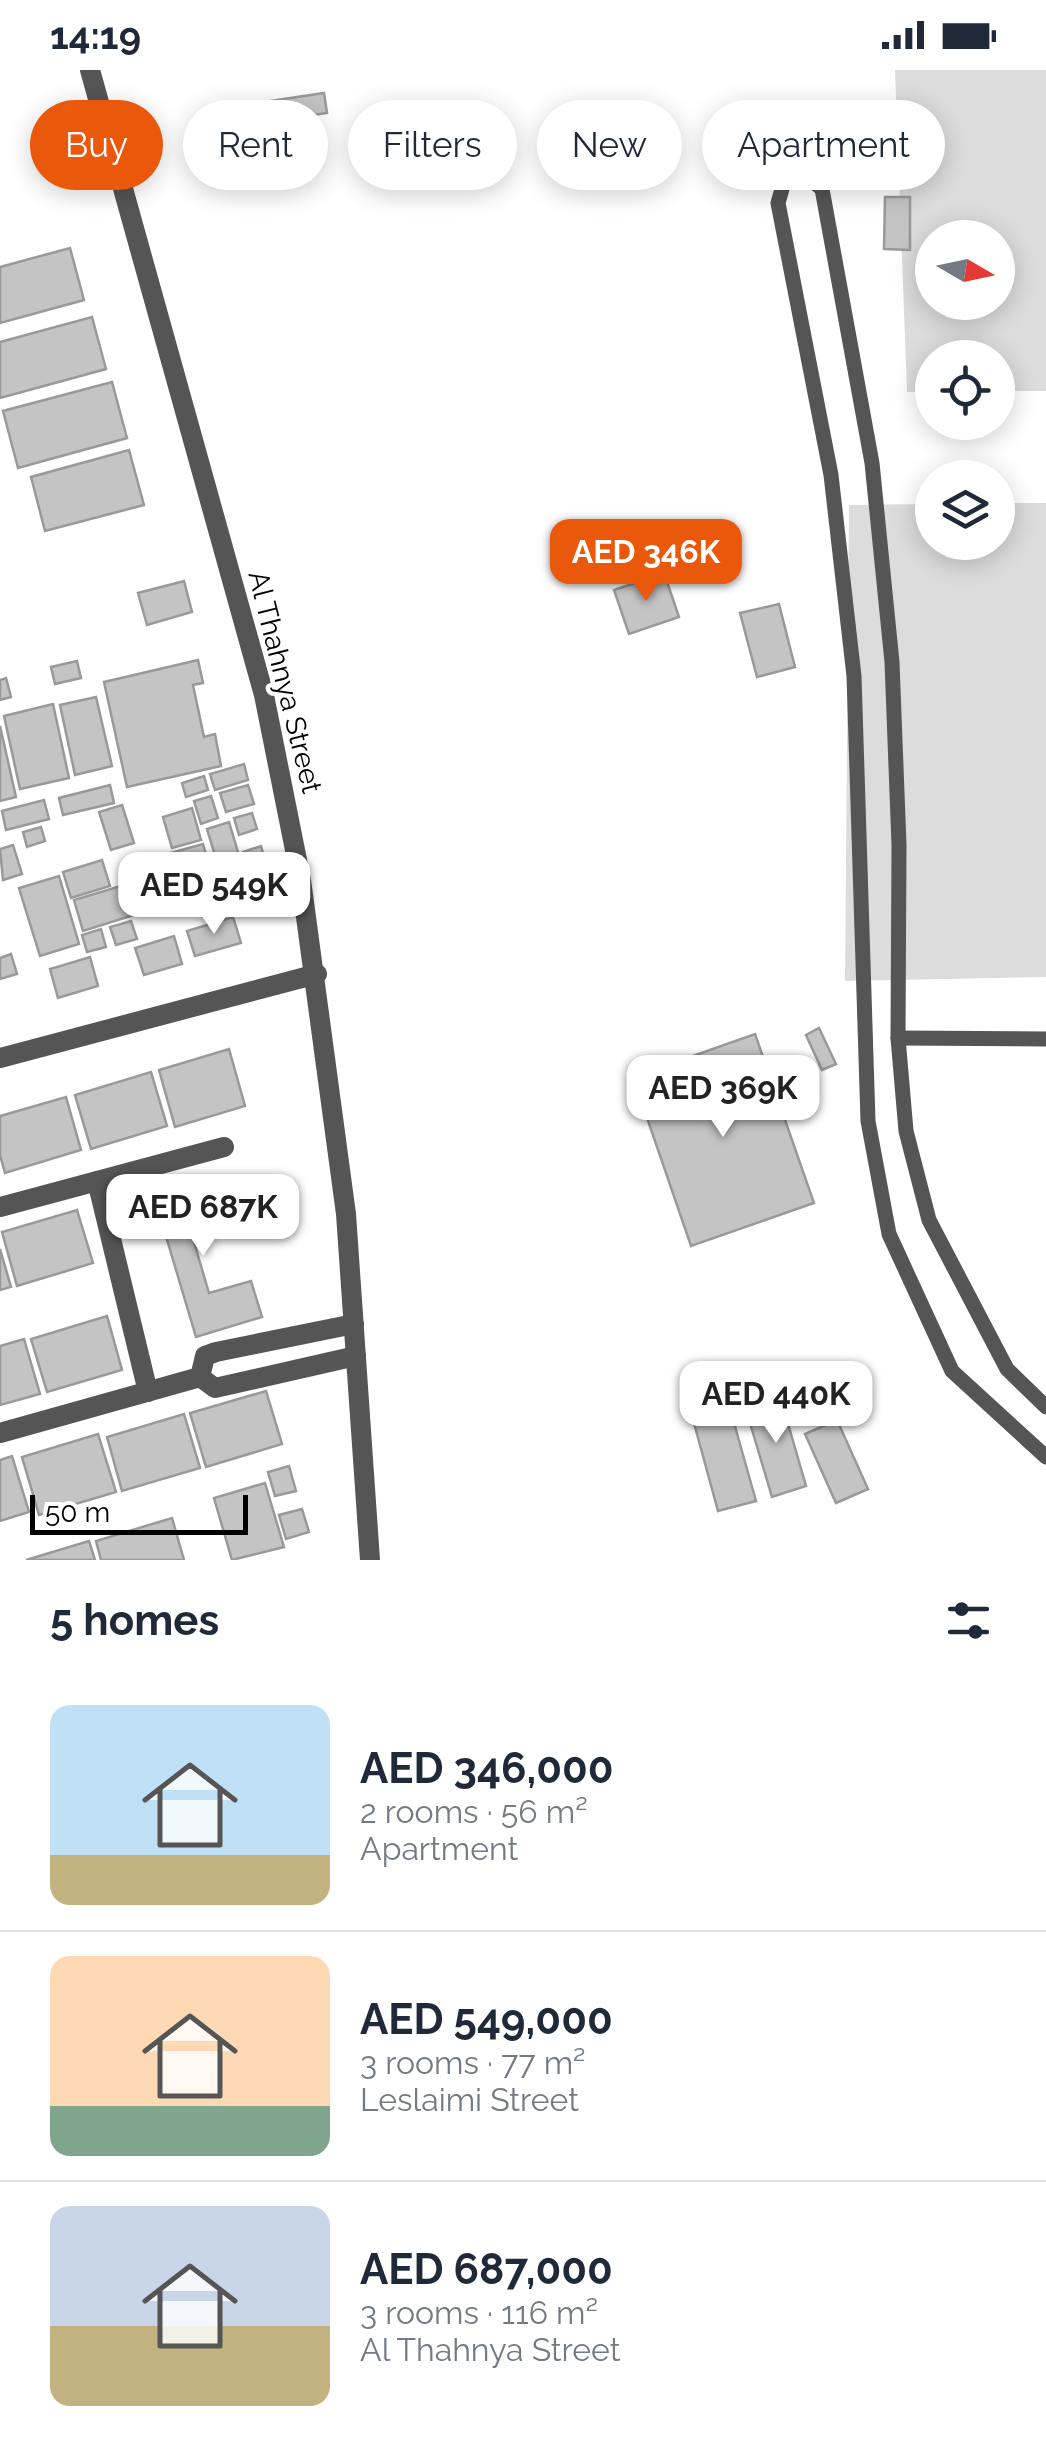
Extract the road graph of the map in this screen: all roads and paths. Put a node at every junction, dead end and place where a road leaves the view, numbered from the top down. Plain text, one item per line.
1 (90, 70) edge
2 (316, 974) junction
3 (898, 1038) junction
4 (1046, 1039) edge
5 (0, 1058) edge
6 (224, 1146) dead end
7 (96, 1181) junction
8 (0, 1208) edge
9 (354, 1324) junction
10 (356, 1356) junction
11 (200, 1377) junction
12 (148, 1392) junction
13 (1046, 1407) edge
14 (0, 1433) edge
15 (1046, 1457) edge
16 (370, 1560) edge

1 - 2 street, Al Thahnya Street
2 - 5 street
2 - 9 street, Al Thahnya Street
3 - 4 lane
3 - 13 lane
3 - 15 lane
6 - 7 street
7 - 8 street
7 - 12 street
9 - 10 street, Al Thahnya Street
9 - 11 street
10 - 11 street
10 - 16 street, Al Thahnya Street
11 - 12 street
12 - 14 street

